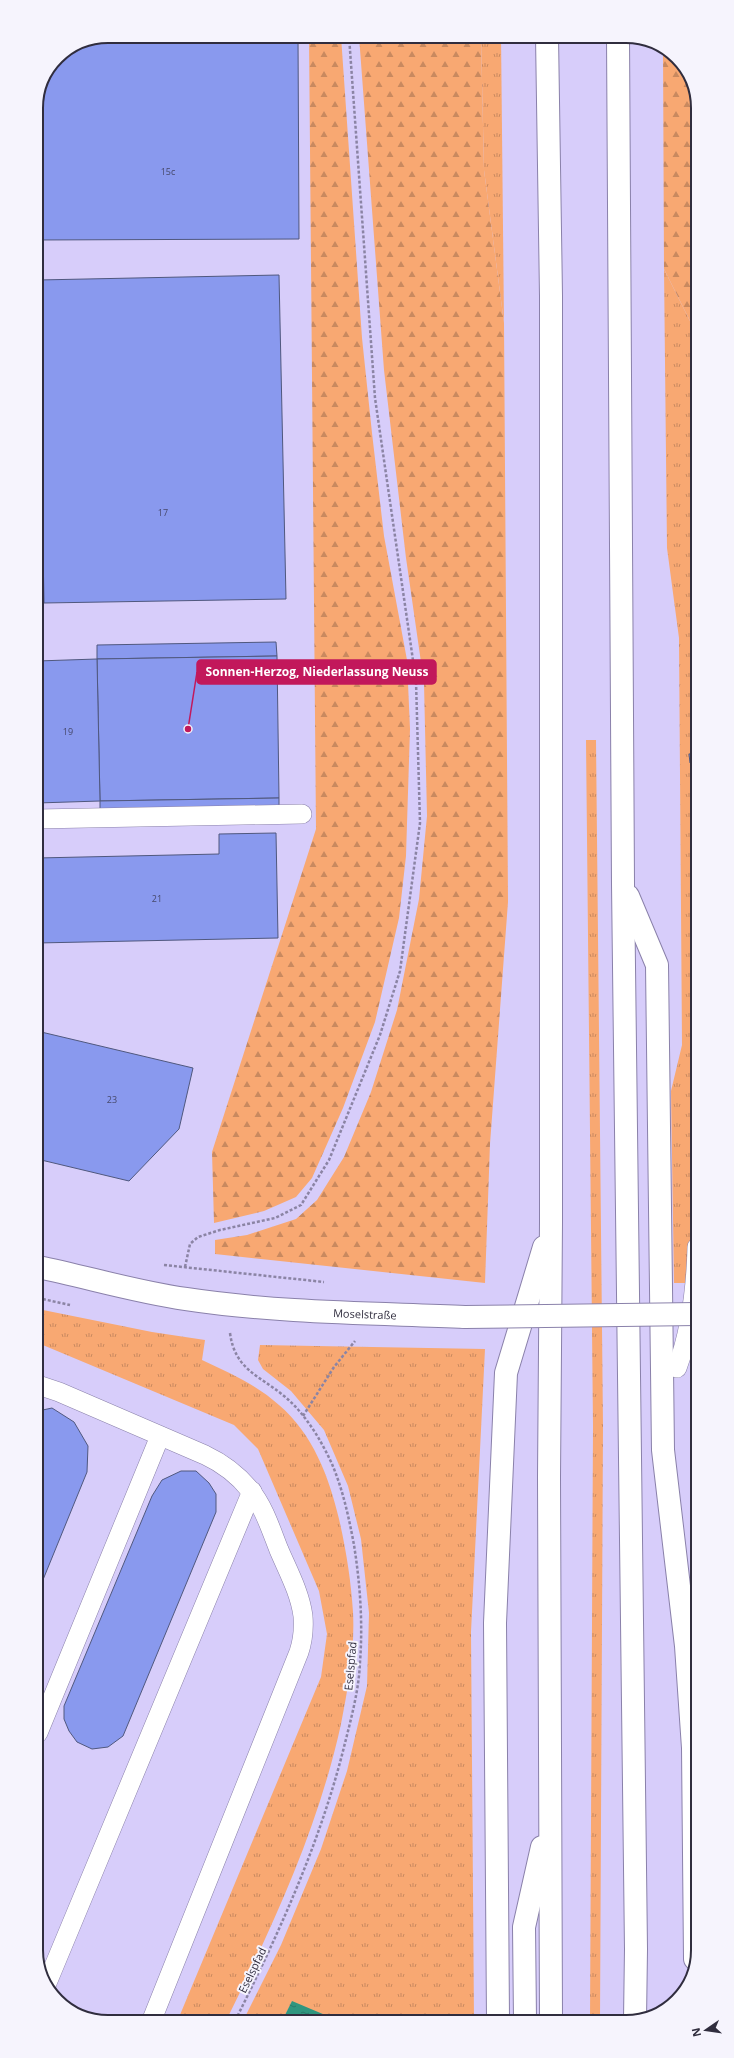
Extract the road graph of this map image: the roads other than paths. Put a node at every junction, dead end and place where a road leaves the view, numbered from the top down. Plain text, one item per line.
1 (547, 43) edge
2 (618, 43) edge
3 (302, 814) dead end
4 (43, 819) edge
5 (623, 884) junction
6 (551, 1222) junction
7 (43, 1268) edge
8 (691, 1307) edge
9 (691, 1314) edge
10 (677, 1368) dead end
11 (43, 1387) edge
12 (160, 1436) junction
13 (252, 1491) junction
14 (691, 1710) edge
15 (43, 1721) edge
16 (550, 1807) junction
17 (636, 1949) junction
18 (50, 1979) edge
19 (643, 2013) edge
20 (635, 2014) edge
21 (154, 2015) edge
22 (498, 2015) edge
23 (525, 2015) edge
24 (551, 2015) edge

1 - 6 main road
2 - 5 main road
3 - 4 lane
5 - 14 main road
5 - 17 main road
6 - 16 main road
6 - 22 main road
7 - 9 main road, Moselstraße, bridge
8 - 10 lane
11 - 12 lane
12 - 13 lane
12 - 15 lane
13 - 18 lane
13 - 21 lane
16 - 23 main road
16 - 24 main road
17 - 19 main road
17 - 20 main road

